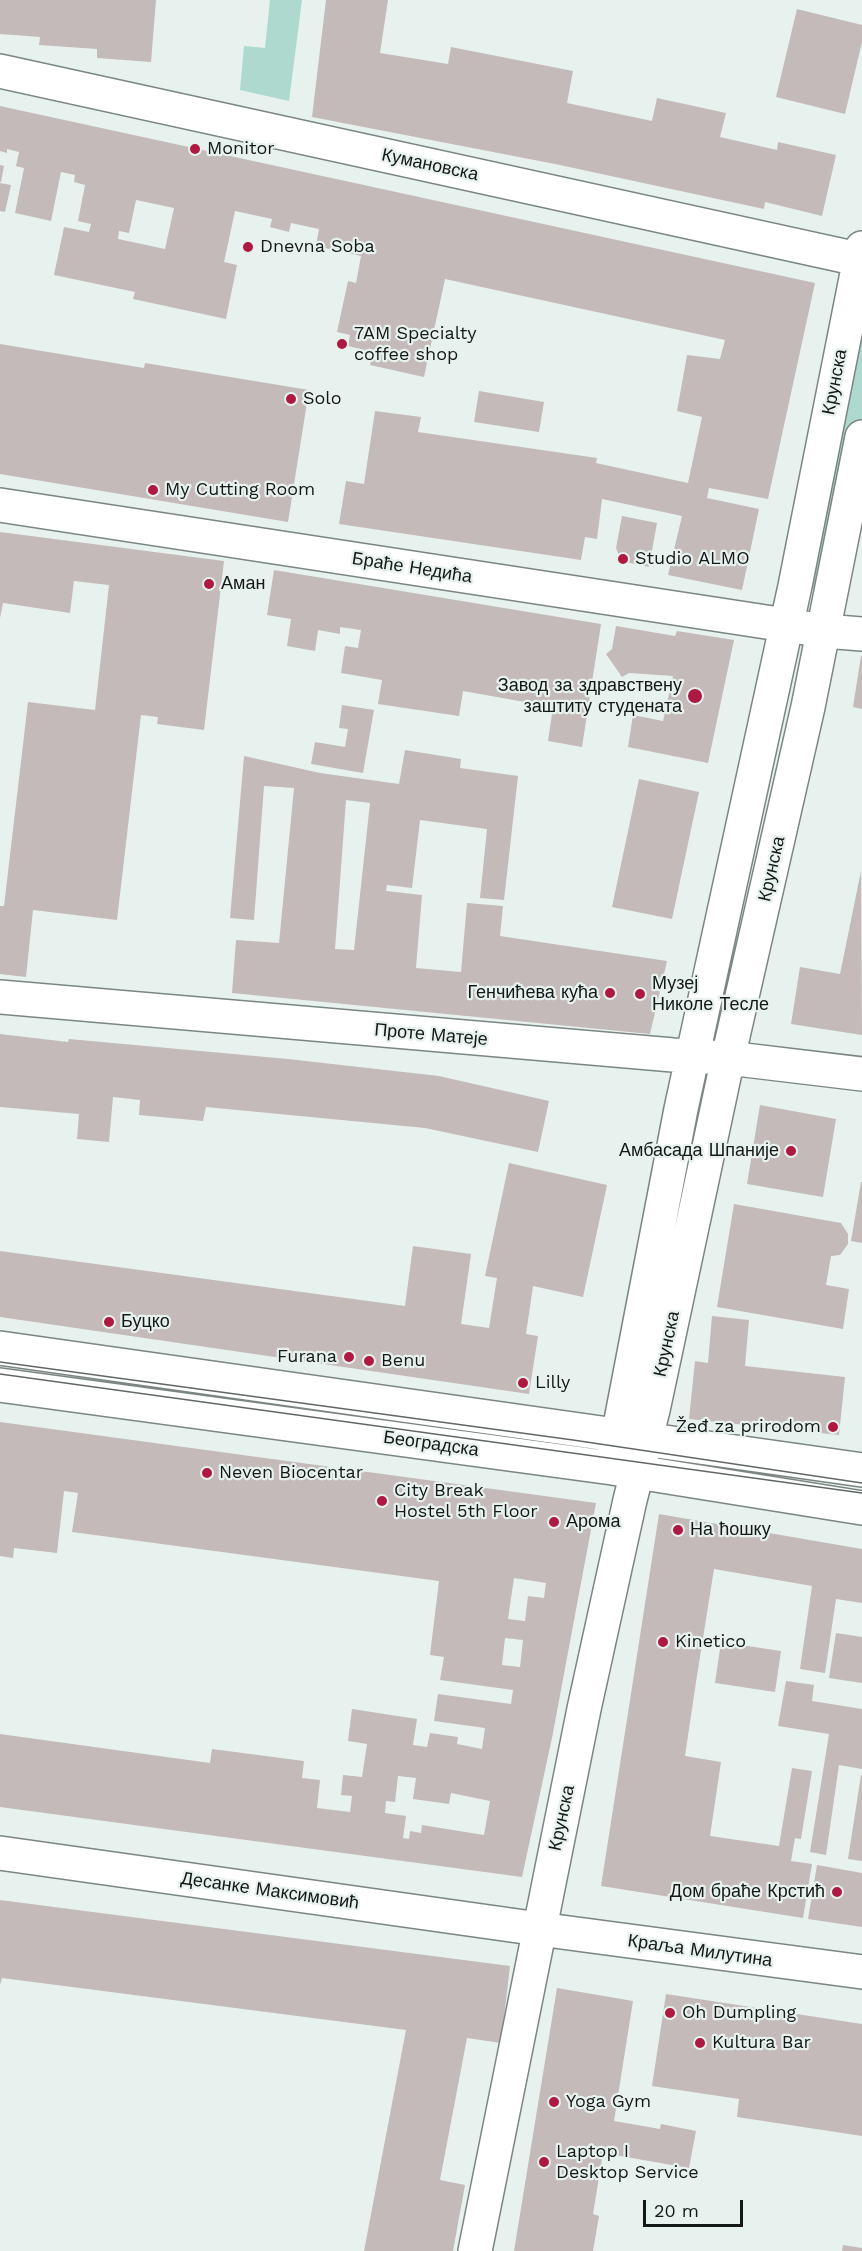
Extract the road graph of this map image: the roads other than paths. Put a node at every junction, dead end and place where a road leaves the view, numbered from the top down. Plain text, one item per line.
1 (0, 71) edge
2 (861, 256) edge
3 (862, 437) edge
4 (0, 505) edge
5 (786, 625) junction
6 (825, 631) junction
7 (862, 634) edge
8 (0, 997) edge
9 (693, 1056) junction
10 (728, 1058) junction
11 (862, 1074) edge
12 (0, 1348) edge
13 (0, 1385) edge
14 (632, 1437) junction
15 (624, 1470) junction
16 (862, 1470) edge
17 (862, 1508) edge
18 (0, 1853) edge
19 (539, 1929) junction
20 (862, 1972) edge
21 (475, 2251) edge

1 - 2 street, Кумановска
2 - 5 street, Крунска
3 - 6 street, Крунска
4 - 5 street, Браће Недића
5 - 6 street, Браће Недића
5 - 9 street, Крунска
6 - 7 street, Браће Недића
6 - 10 street, Крунска
8 - 9 street, Проте Матеје
9 - 10 street, Проте Матеје
9 - 14 street, Крунска
10 - 11 street, Проте Матеје
10 - 14 street, Крунска
12 - 14 street, Београдска
13 - 15 street, Београдска
14 - 15 street, Крунска
14 - 16 street, Београдска
15 - 17 street, Београдска
15 - 19 street, Крунска
18 - 19 street, Десанке Максимовић
19 - 20 street, Краља Милутина
19 - 21 street, Крунска

